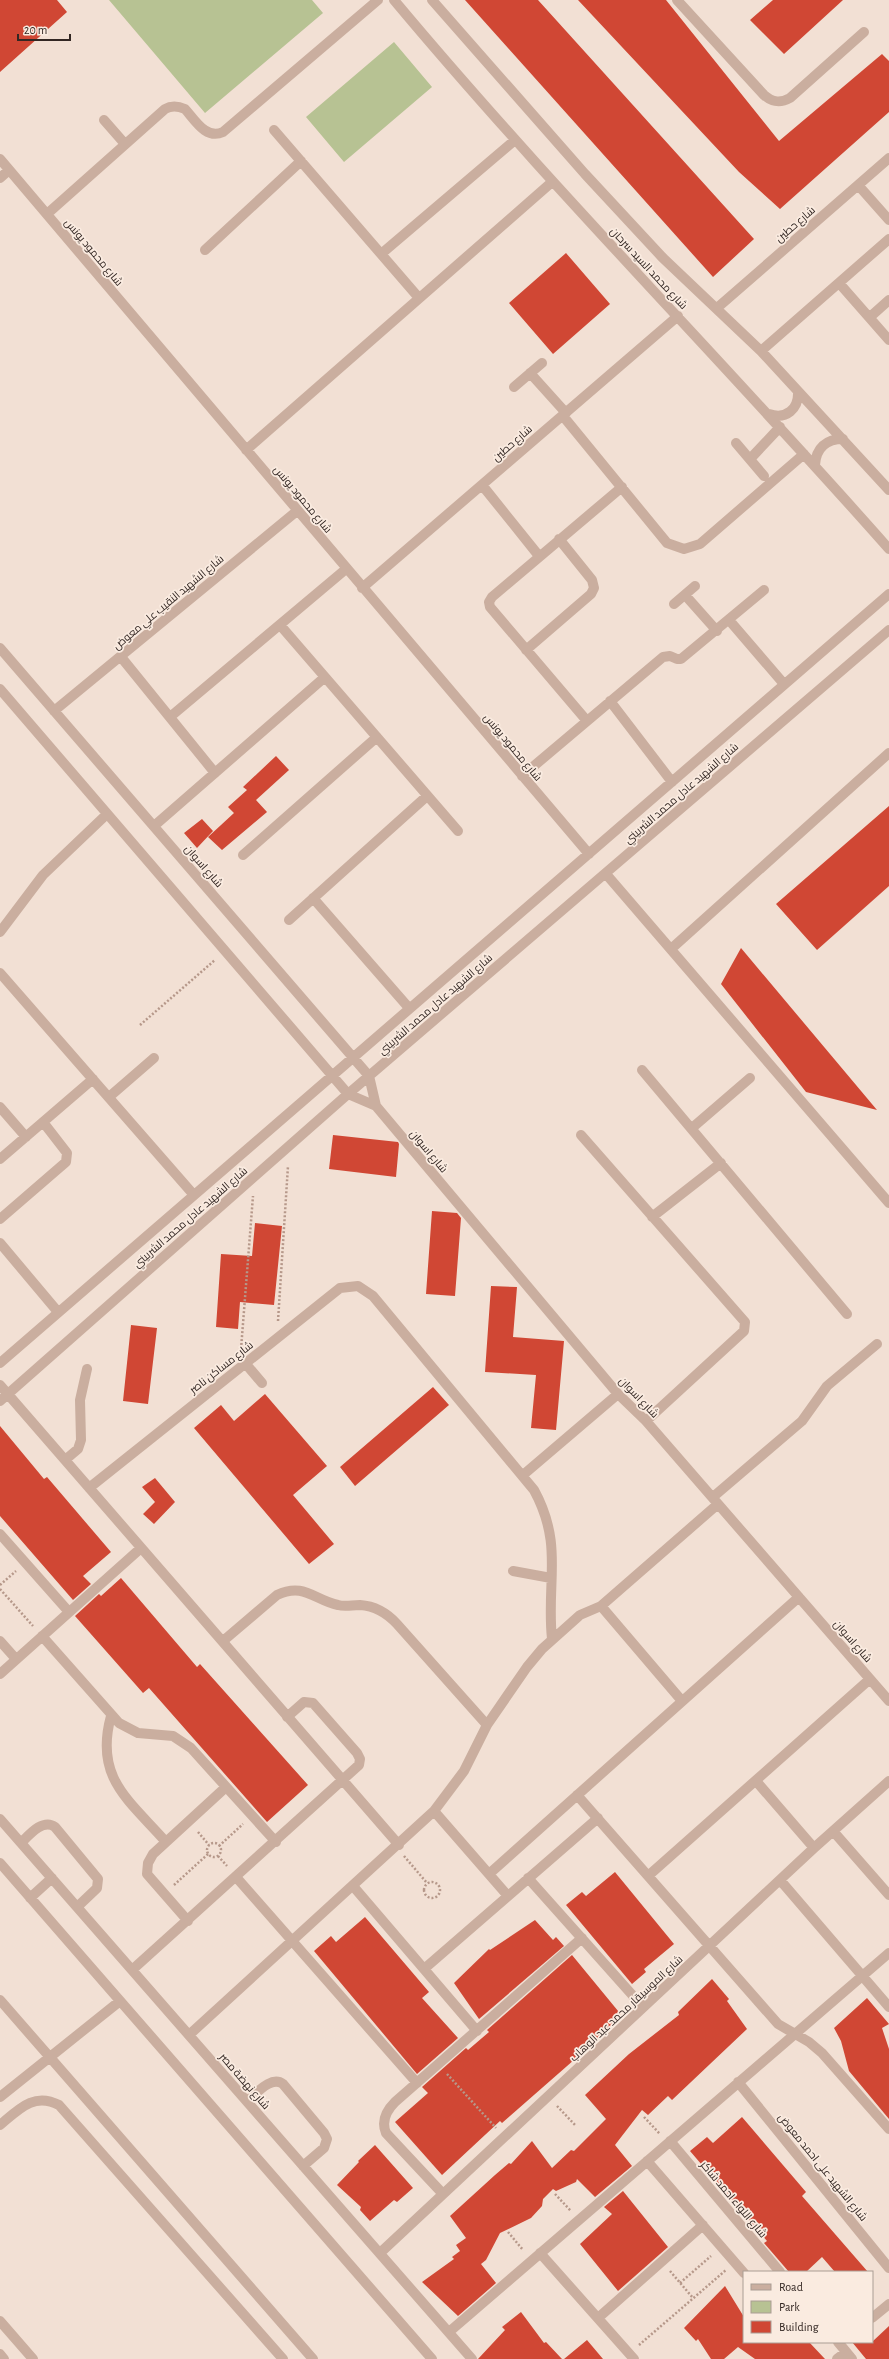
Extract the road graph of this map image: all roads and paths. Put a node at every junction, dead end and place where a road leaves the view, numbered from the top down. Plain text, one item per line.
1 (378, 0) edge
2 (394, 0) edge
3 (432, 0) edge
4 (677, 0) edge
5 (366, 4) edge
6 (864, 32) dead end
7 (104, 120) dead end
8 (274, 130) dead end
9 (515, 140) junction
10 (125, 144) junction
11 (889, 158) edge
12 (0, 159) edge
13 (301, 162) junction
14 (9, 170) junction
15 (0, 178) edge
16 (552, 182) junction
17 (858, 185) junction
18 (47, 214) junction
19 (889, 220) edge
20 (889, 239) edge
21 (205, 250) dead end
22 (381, 254) junction
23 (839, 283) junction
24 (419, 298) junction
25 (889, 300) edge
26 (716, 308) junction
27 (678, 316) junction
28 (870, 317) junction
29 (889, 340) edge
30 (761, 352) junction
31 (542, 363) dead end
32 (530, 373) junction
33 (514, 387) dead end
34 (798, 391) junction
35 (564, 414) junction
36 (768, 414) junction
37 (780, 427) junction
38 (843, 439) junction
39 (736, 443) dead end
40 (246, 450) junction
41 (804, 454) junction
42 (750, 459) junction
43 (815, 465) junction
44 (764, 476) dead end
45 (482, 485) junction
46 (622, 487) junction
47 (889, 490) edge
48 (297, 510) junction
49 (559, 539) junction
50 (889, 549) edge
51 (539, 556) junction
52 (346, 569) junction
53 (695, 586) dead end
54 (362, 588) junction
55 (764, 590) dead end
56 (889, 594) edge
57 (685, 595) junction
58 (674, 604) dead end
59 (729, 620) junction
60 (280, 625) junction
61 (889, 630) edge
62 (717, 631) junction
63 (0, 648) edge
64 (526, 650) junction
65 (121, 657) junction
66 (325, 677) junction
67 (784, 684) junction
68 (0, 689) edge
69 (610, 701) junction
70 (54, 711) junction
71 (170, 717) junction
72 (587, 721) junction
73 (377, 737) junction
74 (889, 753) edge
75 (215, 773) junction
76 (522, 776) junction
77 (672, 782) junction
78 (427, 796) junction
79 (107, 814) junction
80 (154, 826) junction
81 (458, 831) dead end
82 (589, 854) junction
83 (243, 855) dead end
84 (606, 874) junction
85 (313, 898) junction
86 (289, 920) dead end
87 (0, 932) edge
88 (671, 949) junction
89 (225, 952) junction
90 (0, 973) edge
91 (409, 1008) junction
92 (140, 1026) dead end
93 (352, 1056) junction
94 (154, 1058) dead end
95 (642, 1070) dead end
96 (331, 1075) junction
97 (369, 1076) junction
98 (750, 1078) dead end
99 (93, 1079) junction
100 (348, 1094) junction
101 (109, 1097) junction
102 (376, 1106) junction
103 (0, 1107) edge
104 (43, 1122) junction
105 (692, 1128) junction
106 (581, 1135) dead end
107 (26, 1137) junction
108 (289, 1145) junction
109 (0, 1159) edge
110 (721, 1163) junction
111 (255, 1176) junction
112 (193, 1194) junction
113 (889, 1203) edge
114 (652, 1217) junction
115 (0, 1219) edge
116 (0, 1243) edge
117 (58, 1312) junction
118 (847, 1314) dead end
119 (277, 1338) junction
120 (877, 1344) dead end
121 (0, 1363) edge
122 (243, 1366) junction
123 (87, 1369) dead end
124 (262, 1383) dead end
125 (0, 1385) edge
126 (618, 1394) junction
127 (4, 1397) edge
128 (646, 1421) junction
129 (65, 1460) junction
130 (523, 1475) junction
131 (89, 1488) junction
132 (716, 1500) junction
133 (0, 1534) edge
134 (141, 1548) junction
135 (25, 1563) junction
136 (513, 1571) dead end
137 (551, 1578) junction
138 (0, 1585) edge
139 (0, 1589) edge
140 (799, 1597) junction
141 (601, 1606) junction
142 (69, 1612) junction
143 (42, 1636) junction
144 (552, 1639) junction
145 (0, 1641) edge
146 (223, 1641) junction
147 (16, 1659) junction
148 (0, 1674) edge
149 (870, 1679) junction
150 (682, 1701) junction
151 (889, 1701) edge
152 (111, 1716) junction
153 (287, 1716) junction
154 (487, 1725) junction
155 (343, 1781) junction
156 (756, 1781) junction
157 (889, 1781) edge
158 (226, 1787) junction
159 (577, 1795) junction
160 (434, 1811) junction
161 (252, 1816) junction
162 (598, 1818) junction
163 (0, 1819) edge
164 (189, 1822) junction
165 (833, 1831) junction
166 (166, 1842) junction
167 (276, 1842) junction
168 (21, 1843) junction
169 (209, 1845) junction
170 (219, 1846) junction
171 (398, 1846) junction
172 (814, 1848) junction
173 (208, 1854) junction
174 (0, 1863) edge
175 (489, 1874) junction
176 (648, 1876) junction
177 (236, 1877) junction
178 (52, 1878) junction
179 (528, 1878) junction
180 (780, 1880) junction
181 (427, 1883) junction
182 (353, 1886) junction
183 (164, 1893) junction
184 (889, 1895) edge
185 (508, 1896) junction
186 (30, 1898) junction
187 (77, 1907) junction
188 (188, 1921) junction
189 (582, 1938) junction
190 (293, 1941) junction
191 (710, 1945) junction
192 (889, 1953) edge
193 (424, 1969) junction
194 (132, 1970) junction
195 (862, 1976) junction
196 (0, 2000) edge
197 (120, 2000) junction
198 (644, 2007) junction
199 (889, 2007) edge
200 (477, 2031) junction
201 (189, 2034) junction
202 (795, 2034) junction
203 (50, 2056) junction
204 (438, 2064) junction
205 (738, 2082) junction
206 (417, 2083) junction
207 (548, 2096) junction
208 (0, 2097) edge
209 (247, 2101) junction
210 (644, 2116) dead end
211 (0, 2125) edge
212 (576, 2126) dead end
213 (889, 2129) edge
214 (504, 2137) junction
215 (669, 2142) junction
216 (647, 2161) junction
217 (303, 2166) junction
218 (443, 2194) junction
219 (555, 2194) dead end
220 (579, 2220) junction
221 (703, 2225) junction
222 (508, 2232) dead end
223 (722, 2247) junction
224 (380, 2253) junction
225 (540, 2253) junction
226 (532, 2260) junction
227 (662, 2262) junction
228 (734, 2262) junction
229 (889, 2268) edge
230 (779, 2271) edge
231 (743, 2272) edge
232 (680, 2283) junction
233 (693, 2298) junction
234 (889, 2304) edge
235 (873, 2317) edge
236 (598, 2318) junction
237 (0, 2321) edge
238 (449, 2332) junction
239 (844, 2348) edge
240 (0, 2354) edge
241 (632, 2356) edge
242 (427, 2357) edge
243 (4, 2359) edge
244 (33, 2359) edge
245 (283, 2359) edge
246 (313, 2359) edge
247 (472, 2359) edge
248 (837, 2359) edge

1 - 5 street
2 - 9 street, شارع محمد السيد سرحان
3 - 26 street, شارع محمد السيد سرحان
4 - 6 street
5 - 10 street
7 - 10 street
8 - 13 street
9 - 16 street, شارع محمد السيد سرحان
9 - 22 street
10 - 18 street
11 - 17 street, شارع حطين
12 - 14 street, شارع محمود يونس
13 - 21 street
13 - 22 street
14 - 15 street
14 - 18 street, شارع محمود يونس
16 - 24 street
16 - 27 street, شارع محمد السيد سرحان
17 - 19 street
17 - 26 street, شارع حطين
18 - 40 street, شارع محمود يونس
20 - 23 street
22 - 24 street
23 - 28 street
23 - 30 street
24 - 40 street
25 - 28 street
26 - 30 street, شارع محمد السيد سرحان
27 - 35 street, شارع حطين
27 - 36 street, شارع محمد السيد سرحان
28 - 29 street
30 - 34 street, شارع محمد السيد سرحان
31 - 32 street
32 - 33 street
32 - 35 street
34 - 36 street
34 - 38 street, شارع محمد السيد سرحان
35 - 45 street, شارع حطين
35 - 46 street
36 - 37 street, شارع محمد السيد سرحان
37 - 41 street, شارع محمد السيد سرحان
37 - 42 street
38 - 43 street
38 - 47 street, شارع محمد السيد سرحان
39 - 42 street
40 - 48 street, شارع محمود يونس
41 - 43 street, شارع محمد السيد سرحان
41 - 46 street
42 - 44 street
43 - 50 street, شارع محمد السيد سرحان
45 - 51 street
45 - 54 street, شارع حطين
46 - 49 street
48 - 52 street, شارع محمود يونس
48 - 65 street, شارع الشهيد النقيب علي معوض
49 - 51 street
49 - 64 street
51 - 64 street
52 - 54 street, شارع محمود يونس
52 - 60 street
53 - 57 street
54 - 76 street, شارع محمود يونس
55 - 59 street
56 - 67 street, شارع الشهيد عادل محمد الشربيني
57 - 58 street
57 - 62 street
59 - 62 street
59 - 67 street
60 - 66 street
60 - 71 street
61 - 84 street, شارع الشهيد عادل محمد الشربيني
62 - 69 street
63 - 70 street, شارع اسوان
64 - 72 street
65 - 70 street, شارع الشهيد النقيب علي معوض
65 - 71 street
66 - 73 street
66 - 75 street
67 - 77 street, شارع الشهيد عادل محمد الشربيني
68 - 79 street, شارع اسوان
69 - 72 street
69 - 77 street
70 - 80 street, شارع اسوان
71 - 75 street
72 - 76 street
73 - 78 street
73 - 83 street
74 - 88 street
75 - 80 street
76 - 82 street, شارع محمود يونس
77 - 82 street, شارع الشهيد عادل محمد الشربيني
78 - 81 street
78 - 85 street
79 - 87 street
79 - 89 street, شارع اسوان
80 - 93 street, شارع اسوان
82 - 91 street, شارع الشهيد عادل محمد الشربيني
84 - 88 street
84 - 97 street, شارع الشهيد عادل محمد الشربيني
85 - 86 street
85 - 91 street
88 - 113 street
89 - 92 path
89 - 96 street, شارع اسوان
90 - 99 street
91 - 93 street, شارع الشهيد عادل محمد الشربيني
93 - 96 street, شارع الشهيد عادل محمد الشربيني
93 - 97 street, شارع اسوان
94 - 101 street
95 - 105 street
96 - 100 street, شارع اسوان
96 - 112 street, شارع الشهيد عادل محمد الشربيني
97 - 100 street, شارع الشهيد عادل محمد الشربيني
97 - 102 street, شارع اسوان
98 - 105 street
99 - 101 street
99 - 104 street
100 - 102 street, شارع اسوان
100 - 108 street, شارع الشهيد عادل محمد الشربيني
101 - 112 street
102 - 126 street, شارع اسوان
103 - 107 street
104 - 107 street
104 - 115 street
105 - 110 street
106 - 114 street
107 - 109 street
108 - 111 street, شارع الشهيد عادل محمد الشربيني
108 - 119 path
110 - 114 street
110 - 118 street
111 - 122 path
111 - 127 street, شارع الشهيد عادل محمد الشربيني
112 - 117 street, شارع الشهيد عادل محمد الشربيني
114 - 128 street
116 - 117 street
117 - 121 street, شارع الشهيد عادل محمد الشربيني
119 - 122 street, شارع مساكن ناصر
119 - 130 street, شارع مساكن ناصر
120 - 132 street
122 - 124 street
122 - 131 street, شارع مساكن ناصر
123 - 129 street
125 - 127 street
126 - 128 street, شارع اسوان
126 - 130 street
127 - 129 street
128 - 132 street, شارع اسوان
129 - 131 street
130 - 137 street
131 - 134 street
132 - 140 street, شارع اسوان
132 - 141 street
133 - 135 street
134 - 142 street
134 - 146 street
135 - 138 path
135 - 142 street
136 - 137 street
137 - 144 street
139 - 143 path
140 - 149 street, شارع اسوان
140 - 150 street
141 - 144 street
141 - 150 street
142 - 143 street
143 - 147 street
143 - 152 street
144 - 154 street
145 - 147 street
146 - 153 street
146 - 154 street
147 - 148 street
149 - 151 street, شارع اسوان
149 - 156 street
150 - 159 street
152 - 158 street
152 - 166 street
153 - 155 street
153 - 155 street
154 - 160 street
155 - 167 street
155 - 171 street
156 - 172 street
156 - 176 street
157 - 165 street, شارع الموسيقار محمد عبد الوهاب
158 - 161 street
158 - 164 street
159 - 162 street
159 - 175 street
160 - 171 street
160 - 175 street
161 - 167 street
161 - 170 path
162 - 176 street
162 - 179 street
163 - 168 street, شارع نهضة مصر
164 - 166 street
164 - 169 path
165 - 172 street, شارع الموسيقار محمد عبد الوهاب
165 - 184 street
166 - 183 street
167 - 177 street
168 - 178 street, شارع نهضة مصر
168 - 187 street
169 - 170 path
169 - 173 path
170 - 173 path
171 - 181 path
171 - 182 street
172 - 180 street, شارع الموسيقار محمد عبد الوهاب
173 - 183 path
174 - 186 street
175 - 185 street
176 - 191 street
177 - 188 street
177 - 190 street
178 - 186 street
178 - 187 street, شارع نهضة مصر
179 - 185 street
179 - 189 street
180 - 191 street, شارع الموسيقار محمد عبد الوهاب
180 - 195 street
181 - 181 path
182 - 190 street
182 - 193 street
183 - 188 street
185 - 193 street
186 - 197 street
187 - 194 street, شارع نهضة مصر
188 - 194 street
189 - 198 street
189 - 200 street
190 - 201 street
190 - 206 street
191 - 198 street, شارع الموسيقار محمد عبد الوهاب
191 - 202 street
192 - 195 street
193 - 200 street
194 - 201 street, شارع نهضة مصر
195 - 199 street
195 - 202 street
196 - 203 street
197 - 203 street
197 - 242 street
198 - 207 street, شارع الموسيقار محمد عبد الوهاب
200 - 204 street
201 - 209 street, شارع نهضة مصر
202 - 205 street
202 - 213 street
203 - 208 street
203 - 246 street
204 - 206 street
204 - 214 path
205 - 215 street
205 - 229 street, شارع الشهيد على احمد معوض
206 - 218 street
207 - 212 path
207 - 214 street, شارع الموسيقار محمد عبد الوهاب
209 - 217 street, شارع نهضة مصر
209 - 217 street
210 - 215 path
211 - 245 street
214 - 218 street, شارع الموسيقار محمد عبد الوهاب
215 - 216 street
215 - 230 street, شارع اللواء احمد شاكر
216 - 220 street
216 - 221 street
217 - 224 street, شارع نهضة مصر
218 - 224 street, شارع الموسيقار محمد عبد الوهاب
219 - 220 path
220 - 225 street
221 - 223 street
221 - 227 street
222 - 226 path
223 - 228 street
223 - 232 path
224 - 238 street, شارع نهضة مصر
225 - 226 street
225 - 236 street
226 - 238 street
227 - 232 path
227 - 236 street
228 - 231 street
228 - 233 path
232 - 233 path
233 - 241 path
234 - 235 street
236 - 241 street
237 - 244 street
238 - 247 street, شارع نهضة مصر
239 - 248 street
240 - 243 street

